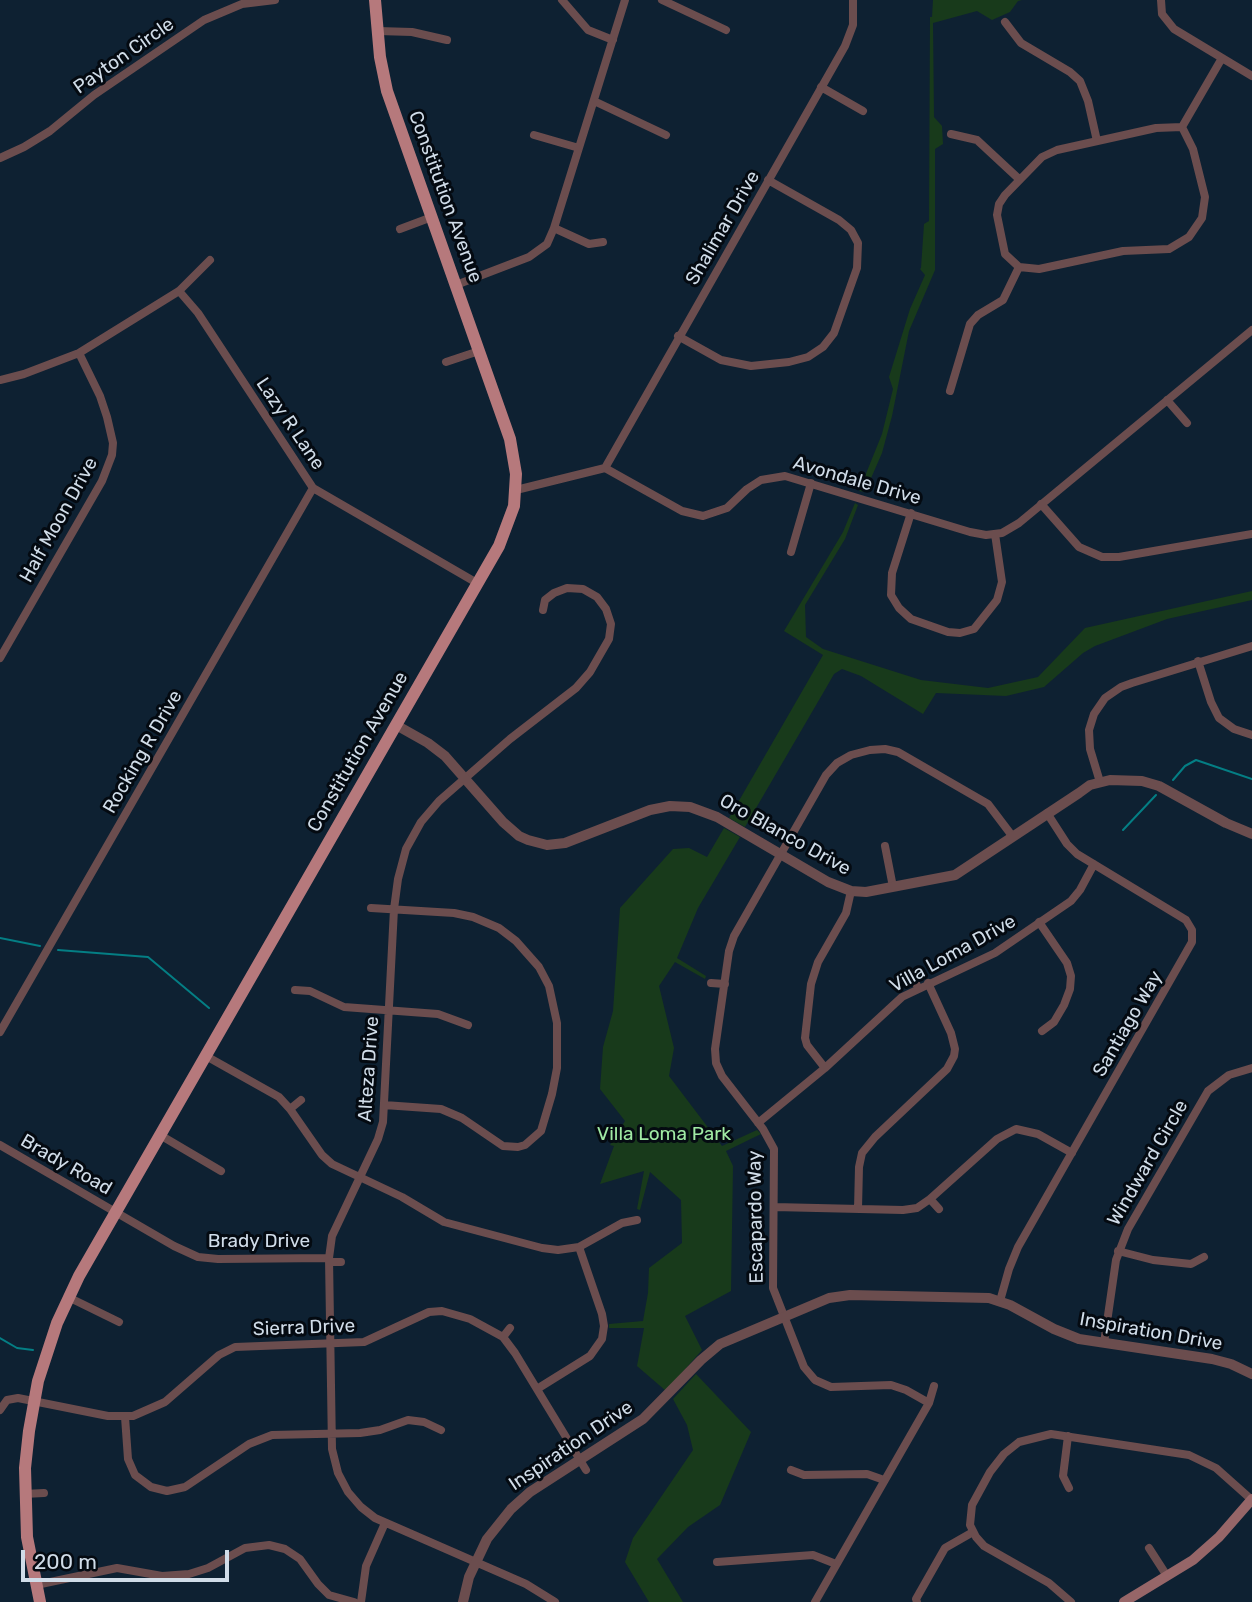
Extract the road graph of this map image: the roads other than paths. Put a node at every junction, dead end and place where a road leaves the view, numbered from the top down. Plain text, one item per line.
1 (275, 0) edge
2 (375, 0) edge
3 (562, 0) edge
4 (625, 0) edge
5 (662, 0) edge
6 (853, 0) edge
7 (1161, 0) edge
8 (1005, 22) dead end
9 (726, 30) dead end
10 (378, 31) junction
11 (447, 40) dead end
12 (613, 40) junction
13 (1223, 58) junction
14 (1252, 75) edge
15 (821, 87) junction
16 (594, 101) junction
17 (863, 111) dead end
18 (1182, 127) junction
19 (951, 134) dead end
20 (534, 135) dead end
21 (666, 135) dead end
22 (1097, 141) junction
23 (579, 148) junction
24 (0, 158) edge
25 (1019, 179) junction
26 (768, 180) junction
27 (432, 217) junction
28 (554, 228) junction
29 (400, 229) dead end
30 (603, 242) dead end
31 (210, 260) dead end
32 (1019, 267) junction
33 (456, 285) junction
34 (179, 291) junction
35 (1252, 330) edge
36 (678, 336) junction
37 (480, 351) junction
38 (79, 353) junction
39 (446, 362) dead end
40 (0, 380) edge
41 (950, 391) dead end
42 (1167, 400) junction
43 (1187, 423) dead end
44 (605, 468) junction
45 (811, 483) junction
46 (313, 488) junction
47 (516, 490) junction
48 (1041, 503) junction
49 (911, 513) junction
50 (995, 534) junction
51 (1252, 534) edge
52 (790, 552) dead end
53 (477, 583) junction
54 (543, 610) dead end
55 (1252, 646) edge
56 (0, 657) edge
57 (1198, 662) junction
58 (396, 726) junction
59 (1077, 728) dead end
60 (1089, 730) junction
61 (1252, 735) edge
62 (857, 740) dead end
63 (860, 752) junction
64 (466, 778) junction
65 (1100, 782) junction
66 (1047, 813) junction
67 (1252, 834) edge
68 (1013, 837) junction
69 (886, 846) dead end
70 (780, 854) junction
71 (1094, 864) junction
72 (893, 887) junction
73 (851, 891) junction
74 (370, 908) dead end
75 (394, 909) junction
76 (1039, 922) junction
77 (1080, 966) dead end
78 (1069, 969) junction
79 (913, 976) dead end
80 (711, 983) dead end
81 (928, 983) junction
82 (725, 984) junction
83 (918, 988) junction
84 (295, 990) dead end
85 (390, 1011) junction
86 (468, 1025) dead end
87 (1042, 1031) dead end
88 (0, 1032) edge
89 (206, 1056) junction
90 (825, 1068) junction
91 (1252, 1068) edge
92 (301, 1100) dead end
93 (384, 1105) junction
94 (290, 1109) junction
95 (1014, 1119) dead end
96 (758, 1123) junction
97 (1016, 1129) junction
98 (160, 1135) junction
99 (0, 1145) edge
100 (1072, 1153) junction
101 (221, 1171) dead end
102 (360, 1176) junction
103 (930, 1199) junction
104 (774, 1207) junction
105 (858, 1209) junction
106 (939, 1209) dead end
107 (116, 1213) junction
108 (637, 1220) dead end
109 (579, 1247) junction
110 (1118, 1251) junction
111 (1204, 1257) dead end
112 (329, 1260) junction
113 (341, 1262) dead end
114 (68, 1297) junction
115 (1000, 1301) junction
116 (783, 1317) junction
117 (119, 1322) dead end
118 (510, 1328) dead end
119 (503, 1337) junction
120 (1104, 1343) junction
121 (330, 1344) junction
122 (1252, 1374) edge
123 (934, 1386) dead end
124 (537, 1389) junction
125 (34, 1402) junction
126 (929, 1403) junction
127 (0, 1410) edge
128 (125, 1417) junction
129 (1025, 1429) dead end
130 (441, 1430) dead end
131 (332, 1433) junction
132 (1068, 1437) junction
133 (1028, 1438) junction
134 (581, 1459) junction
135 (586, 1470) dead end
136 (791, 1470) dead end
137 (884, 1480) junction
138 (1069, 1488) dead end
139 (44, 1493) dead end
140 (24, 1494) junction
141 (1252, 1499) edge
142 (385, 1523) junction
143 (972, 1532) junction
144 (1149, 1548) dead end
145 (475, 1562) junction
146 (717, 1562) dead end
147 (836, 1564) junction
148 (162, 1576) junction
149 (1167, 1576) junction
150 (36, 1586) junction
151 (161, 1587) dead end
152 (40, 1602) edge
153 (354, 1602) edge
154 (361, 1602) edge
155 (463, 1602) edge
156 (555, 1602) edge
157 (815, 1602) edge
158 (916, 1602) edge
159 (1071, 1602) edge
160 (1125, 1602) edge

1 - 24 street, Payton Circle
2 - 10 main road, Constitution Avenue
3 - 12 street
4 - 12 street
5 - 9 street
6 - 15 street, Shalimar Drive
7 - 13 street
8 - 22 street
10 - 11 street
10 - 27 main road, Constitution Avenue
12 - 16 street
13 - 14 street
13 - 18 street
15 - 17 street
15 - 26 street, Shalimar Drive
16 - 21 street
16 - 23 street
18 - 22 street
18 - 32 street
19 - 25 street
20 - 23 street
22 - 25 street
23 - 28 street
25 - 32 street
26 - 36 street, Shalimar Drive
26 - 36 street
27 - 29 street
27 - 33 main road, Constitution Avenue
28 - 30 street
28 - 33 street
31 - 34 street
32 - 41 street
33 - 37 main road, Constitution Avenue
34 - 38 street
34 - 46 street, Lazy R Lane
35 - 42 street
36 - 44 street, Shalimar Drive
37 - 39 street
37 - 47 main road, Constitution Avenue
38 - 40 street
38 - 56 street, Half Moon Drive
42 - 43 street
42 - 48 street
44 - 45 street, Avondale Drive
44 - 47 street
45 - 49 street, Avondale Drive
45 - 52 street
46 - 53 street, Lazy R Lane
46 - 88 street, Rocking R Drive
47 - 53 main road, Constitution Avenue
48 - 50 street
48 - 51 street
49 - 50 street, Avondale Drive
49 - 50 street
53 - 58 main road, Constitution Avenue
54 - 64 street, Alteza Drive
55 - 57 street
57 - 60 street
57 - 61 street
58 - 64 street, Oro Blanco Drive
58 - 89 main road, Constitution Avenue
59 - 60 street
60 - 65 street
62 - 63 street
63 - 68 street, Escapardo Way
63 - 70 street, Escapardo Way
64 - 70 street, Oro Blanco Drive
64 - 75 street, Alteza Drive
65 - 66 street, Oro Blanco Drive
65 - 67 street, Oro Blanco Drive
66 - 68 street, Oro Blanco Drive
66 - 71 street, Santiago Way
68 - 72 street, Oro Blanco Drive
69 - 72 street
70 - 73 street, Oro Blanco Drive
70 - 82 street, Escapardo Way
71 - 76 street, Villa Loma Drive
71 - 100 street, Santiago Way
72 - 73 street, Oro Blanco Drive
73 - 90 street
74 - 75 street
75 - 85 street, Alteza Drive
75 - 93 street
76 - 78 street
76 - 81 street, Villa Loma Drive
77 - 78 street
78 - 87 street
79 - 83 street
80 - 82 street
81 - 83 street, Villa Loma Drive
81 - 105 street
82 - 96 street, Escapardo Way
83 - 90 street, Villa Loma Drive
84 - 85 street
85 - 86 street
85 - 93 street, Alteza Drive
89 - 94 street
89 - 98 main road, Constitution Avenue
90 - 96 street, Villa Loma Drive
91 - 110 street, Windward Circle
92 - 94 street
93 - 102 street, Alteza Drive
94 - 102 street
95 - 97 street
96 - 104 street, Escapardo Way
97 - 100 street
97 - 103 street
98 - 101 street
98 - 107 main road, Constitution Avenue
99 - 107 street, Brady Road
100 - 115 street, Santiago Way
102 - 109 street
102 - 112 street, Alteza Drive
103 - 105 street
103 - 106 street
104 - 105 street
104 - 116 street, Escapardo Way
107 - 112 street, Brady Drive
107 - 114 main road, Constitution Avenue
108 - 109 street
109 - 124 street
110 - 111 street
110 - 120 street, Windward Circle
112 - 113 street, Brady Drive
112 - 121 street, Alteza Drive
114 - 117 street
114 - 125 main road, Constitution Avenue
115 - 116 street, Inspiration Drive
115 - 120 street, Inspiration Drive
116 - 126 street, Escapardo Way
116 - 134 street, Inspiration Drive
118 - 119 street
119 - 121 street, Sierra Drive
119 - 124 street, Sierra Drive
120 - 122 street, Inspiration Drive
121 - 128 street, Sierra Drive
121 - 131 street, Alteza Drive
123 - 126 street
124 - 134 street, Sierra Drive
125 - 127 street, Sierra Drive
125 - 128 street, Sierra Drive
125 - 140 main road, Constitution Avenue
126 - 137 street
128 - 131 street
129 - 133 street
130 - 131 street
131 - 142 street, Alteza Drive
132 - 133 street
132 - 138 street
132 - 141 street
133 - 143 street
134 - 135 street, Sierra Drive
134 - 145 street, Inspiration Drive
136 - 137 street
137 - 147 street
139 - 140 street
140 - 150 main road, Constitution Avenue
141 - 149 main road
142 - 145 street, Alteza Drive
142 - 154 street
143 - 158 street
143 - 159 street
144 - 149 street
145 - 155 street, Inspiration Drive
145 - 156 street, Alteza Drive
146 - 147 street
147 - 157 street
148 - 150 street
148 - 151 street
148 - 153 street
149 - 160 main road
150 - 152 main road, Constitution Avenue

